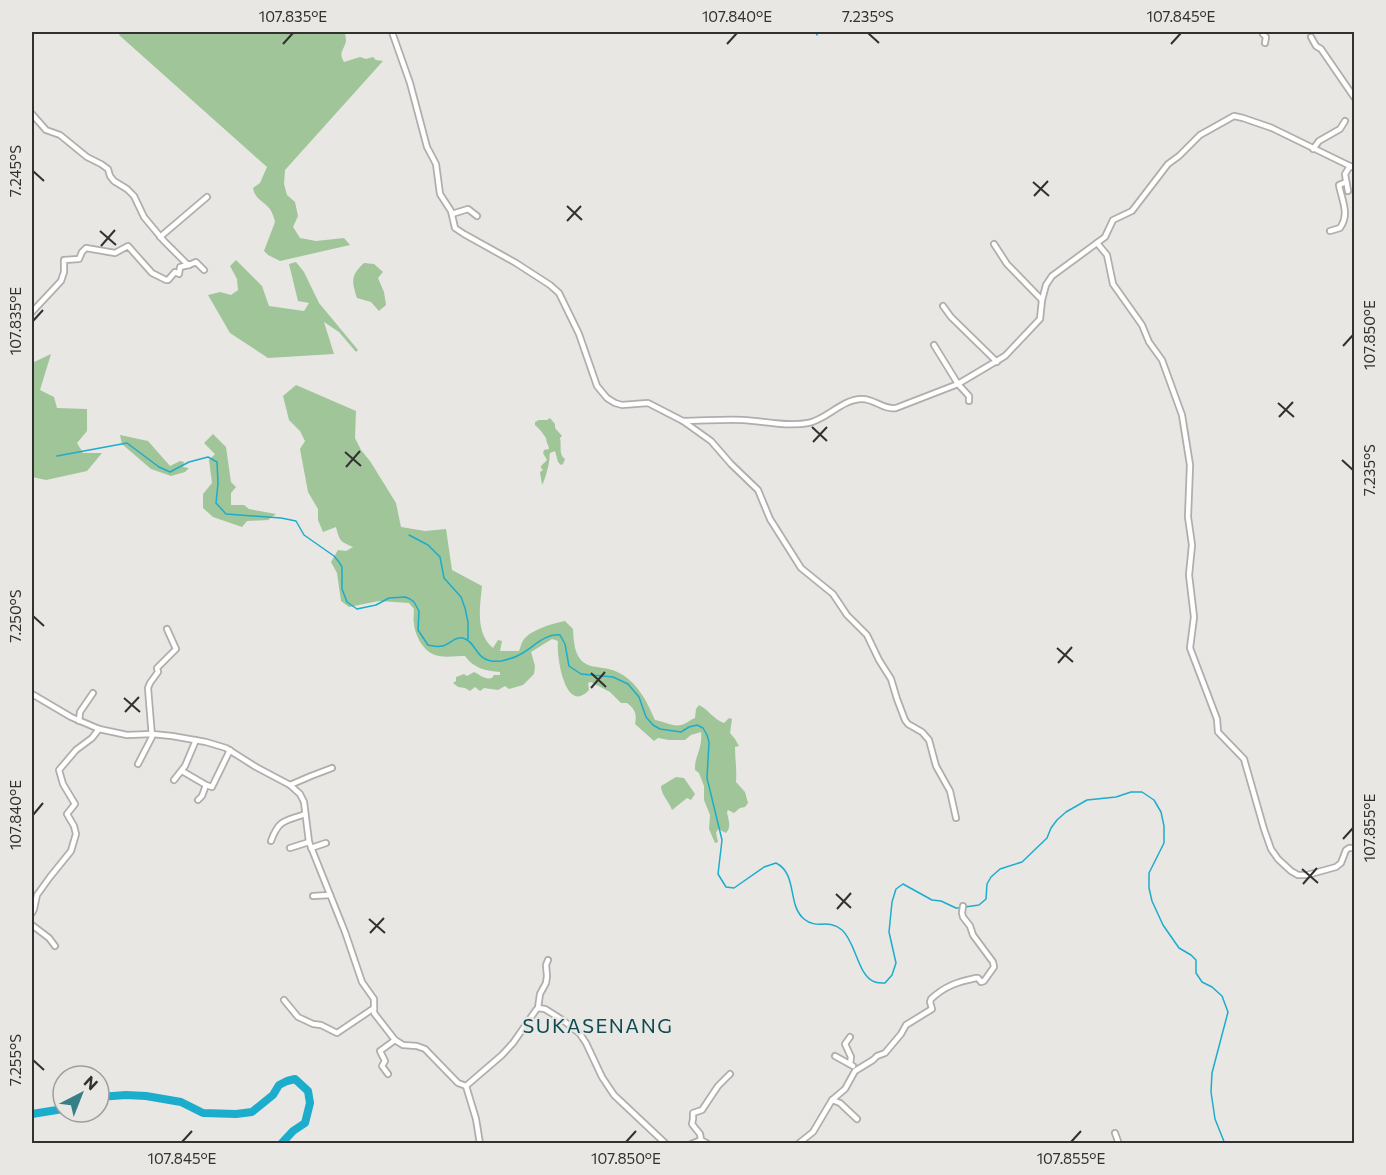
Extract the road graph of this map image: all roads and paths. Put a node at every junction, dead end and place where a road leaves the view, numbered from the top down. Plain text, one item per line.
1 (392, 32) edge
2 (1264, 32) edge
3 (1311, 37) dead end
4 (1265, 43) dead end
5 (1354, 97) edge
6 (32, 114) edge
7 (1345, 121) dead end
8 (1313, 149) junction
9 (1352, 167) edge
10 (1346, 182) junction
11 (1348, 191) dead end
12 (207, 197) dead end
13 (452, 214) junction
14 (477, 216) dead end
15 (1330, 231) dead end
16 (160, 237) junction
17 (1097, 243) junction
18 (994, 244) dead end
19 (189, 265) junction
20 (204, 270) dead end
21 (1042, 300) junction
22 (943, 306) dead end
23 (32, 312) edge
24 (934, 345) dead end
25 (997, 362) junction
26 (958, 384) junction
27 (969, 401) dead end
28 (683, 421) junction
29 (167, 629) dead end
30 (93, 693) dead end
31 (32, 694) edge
32 (79, 721) junction
33 (99, 729) junction
34 (152, 734) junction
35 (196, 740) junction
36 (230, 750) junction
37 (138, 764) dead end
38 (332, 768) dead end
39 (182, 771) junction
40 (174, 780) dead end
41 (206, 785) junction
42 (290, 785) junction
43 (198, 800) dead end
44 (305, 814) junction
45 (956, 818) dead end
46 (271, 841) dead end
47 (309, 842) junction
48 (326, 843) dead end
49 (290, 848) dead end
50 (311, 848) junction
51 (1354, 848) edge
52 (330, 895) junction
53 (313, 896) dead end
54 (963, 906) dead end
55 (32, 913) edge
56 (32, 925) edge
57 (55, 946) dead end
58 (548, 960) dead end
59 (284, 1000) dead end
60 (374, 1008) junction
61 (538, 1008) junction
62 (850, 1037) dead end
63 (395, 1040) junction
64 (835, 1056) dead end
65 (850, 1064) junction
66 (858, 1069) junction
67 (388, 1074) dead end
68 (730, 1074) dead end
69 (466, 1086) junction
70 (833, 1101) junction
71 (857, 1119) dead end
72 (1115, 1133) dead end
73 (701, 1140) junction
74 (480, 1143) edge
75 (666, 1143) edge
76 (691, 1143) edge
77 (708, 1143) edge
78 (798, 1143) edge
79 (1119, 1143) edge

1 - 13 street
2 - 4 street
3 - 5 street
6 - 16 street
7 - 8 street
8 - 9 street
8 - 17 street
9 - 10 street
10 - 11 street
10 - 15 street
12 - 16 street
13 - 14 street
13 - 28 street
16 - 19 street
17 - 21 street
17 - 51 street
18 - 21 street
19 - 20 street
19 - 23 street
21 - 25 street
22 - 25 street
24 - 26 street
25 - 26 street
26 - 27 street
26 - 28 street
28 - 45 street
29 - 34 street
30 - 32 street
31 - 32 street
32 - 33 street
33 - 34 street
33 - 55 street
34 - 35 street
34 - 37 street
35 - 36 street
35 - 39 street
36 - 41 street
36 - 42 street
38 - 42 street
39 - 40 street
39 - 41 street
41 - 43 street
42 - 44 street
44 - 46 street
44 - 47 street
47 - 49 street
47 - 50 street
48 - 50 street
50 - 52 street
52 - 53 street
52 - 60 street
54 - 66 street
56 - 57 street
58 - 61 street
59 - 60 street
60 - 63 street
61 - 69 street
61 - 75 street
62 - 65 street
63 - 67 street
63 - 69 street
64 - 65 street
65 - 66 street
66 - 70 street
68 - 73 street
69 - 74 street
70 - 71 street
70 - 78 street
72 - 79 street
73 - 76 street
73 - 77 street

